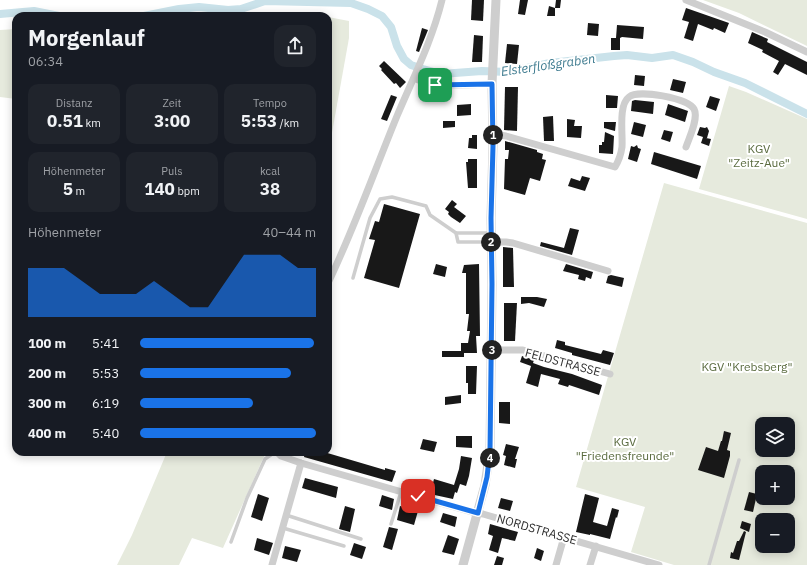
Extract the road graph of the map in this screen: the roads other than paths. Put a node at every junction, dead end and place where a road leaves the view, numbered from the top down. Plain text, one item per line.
1 (442, 0) edge
2 (496, 0) edge
3 (686, 0) edge
4 (807, 52) edge
5 (417, 72) junction
6 (492, 76) junction
7 (493, 134) junction
8 (686, 147) dead end
9 (491, 232) junction
10 (456, 233) junction
11 (491, 242) junction
12 (608, 271) dead end
13 (332, 274) edge
14 (353, 278) dead end
15 (492, 350) junction
16 (610, 374) dead end
17 (270, 456) edge
18 (281, 456) edge
19 (739, 460) dead end
20 (301, 463) junction
21 (401, 491) junction
22 (478, 513) junction
23 (286, 515) junction
24 (391, 524) dead end
25 (283, 528) junction
26 (564, 537) junction
27 (361, 540) dead end
28 (231, 542) dead end
29 (344, 546) dead end
30 (596, 546) junction
31 (272, 565) edge
32 (463, 565) edge
33 (556, 565) edge
34 (590, 565) edge
35 (659, 565) edge
36 (709, 565) edge

1 - 5 street
2 - 6 street
3 - 4 street
5 - 6 street
5 - 13 street
6 - 7 street
7 - 8 street
7 - 9 street
9 - 10 lane
9 - 11 street
10 - 11 lane
10 - 14 lane
11 - 12 street
11 - 15 street
15 - 16 street, FELDSTRASSE
15 - 22 street
17 - 28 lane
18 - 20 street, NORDSTRASSE
19 - 36 lane
20 - 21 street, NORDSTRASSE
20 - 23 street
21 - 22 street, NORDSTRASSE
21 - 24 lane
22 - 26 street, NORDSTRASSE
22 - 32 street
23 - 25 street
23 - 27 lane
25 - 29 lane
25 - 31 street
26 - 30 street, NORDSTRASSE
26 - 33 street
30 - 34 street
30 - 35 street, NORDSTRASSE

